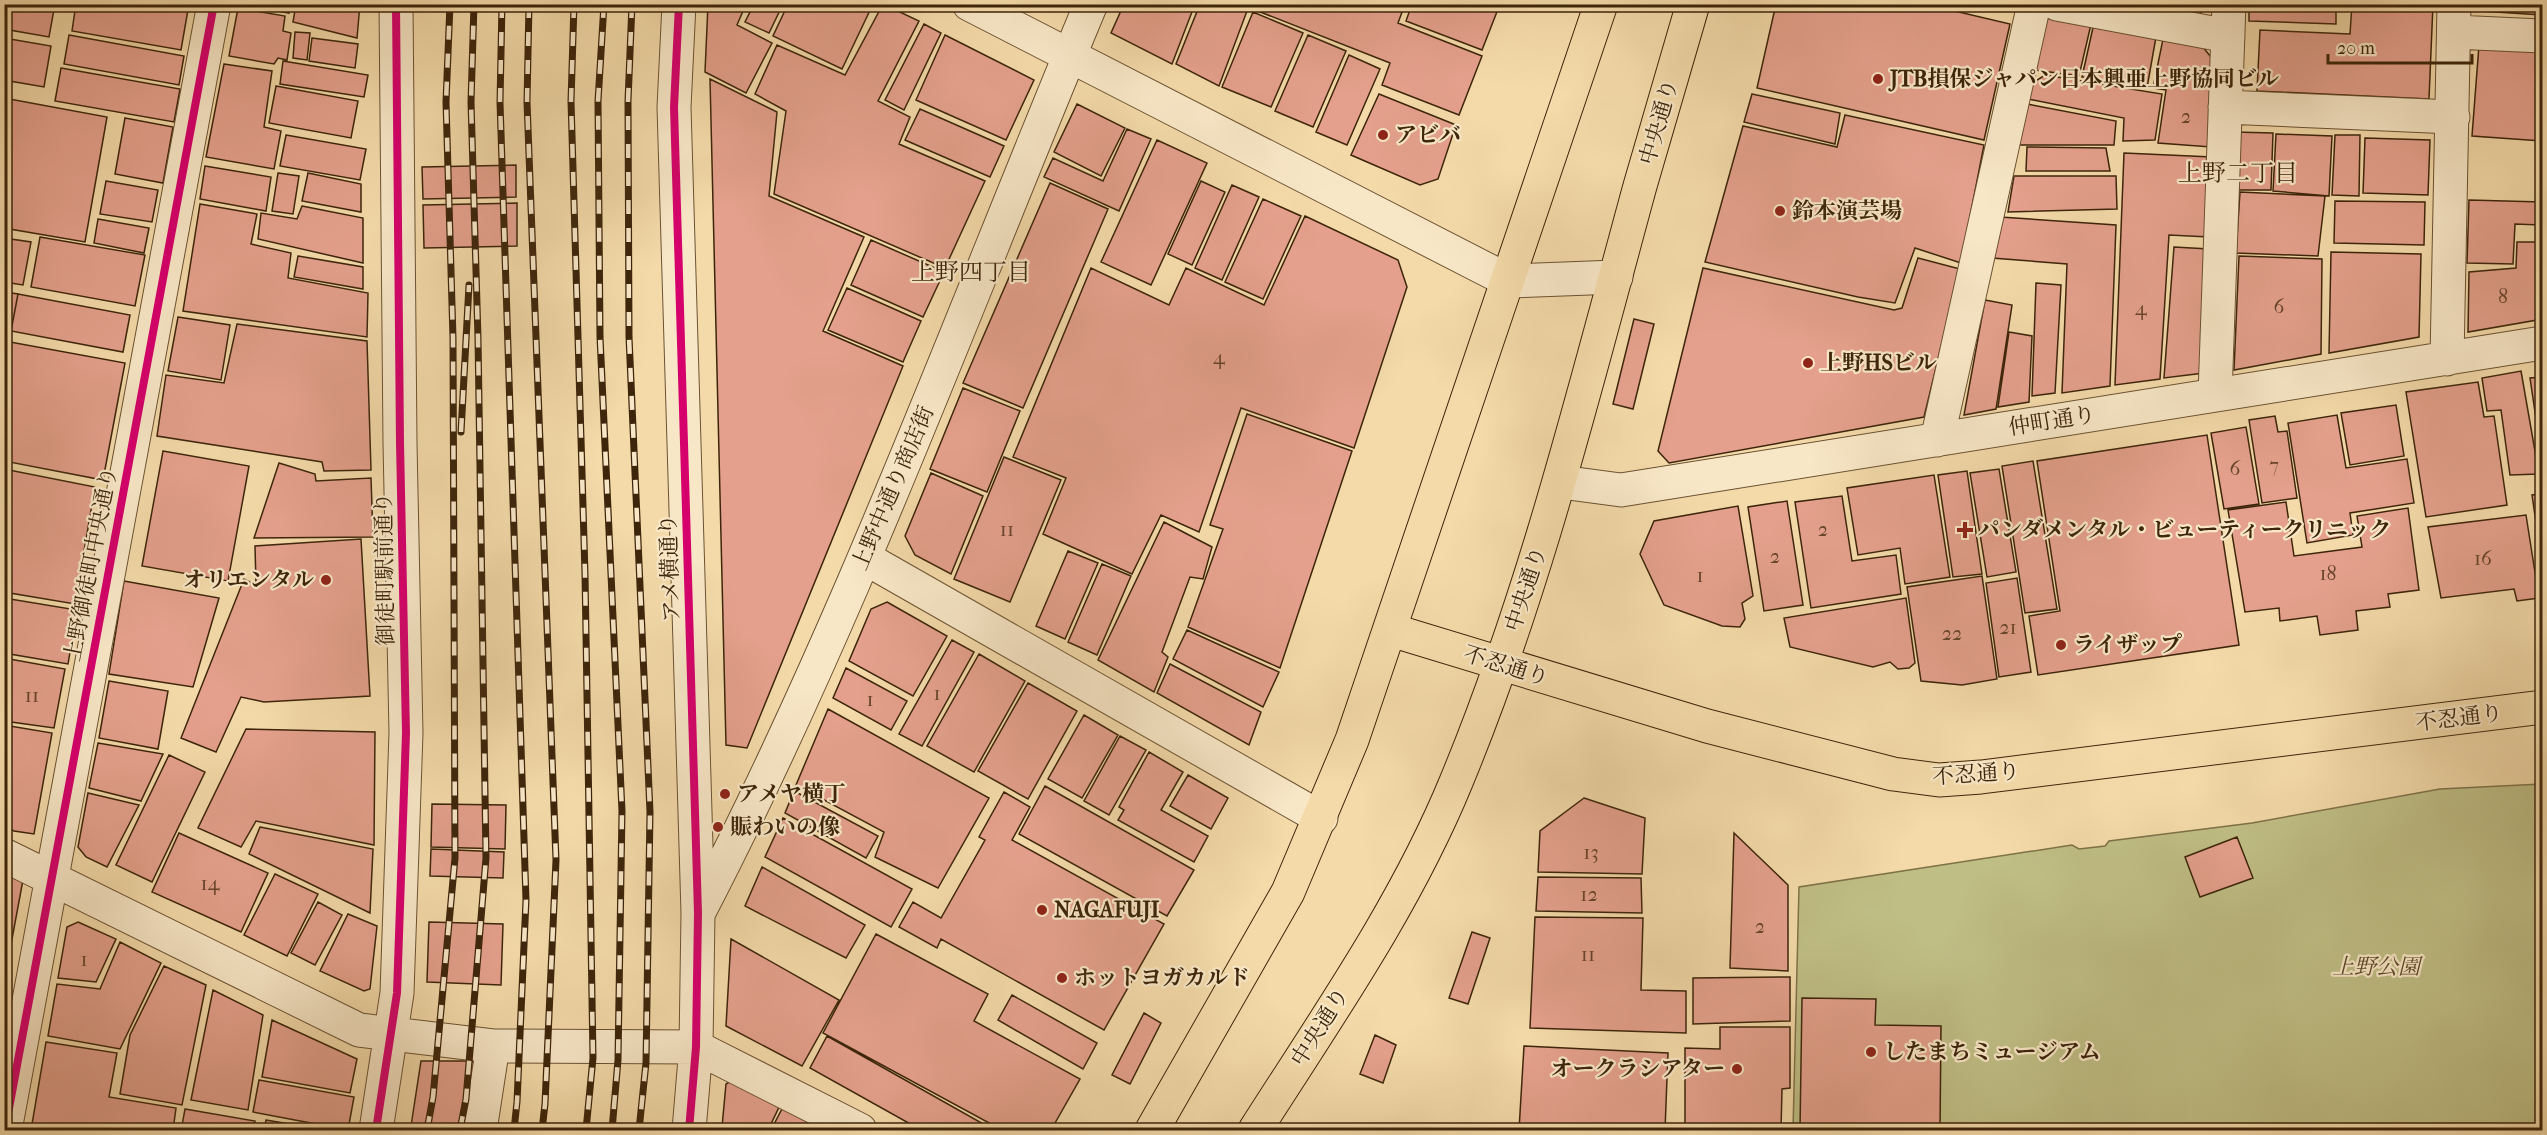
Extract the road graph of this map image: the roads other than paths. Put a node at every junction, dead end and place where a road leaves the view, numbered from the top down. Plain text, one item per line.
1 (214, 4) edge
2 (396, 4) edge
3 (679, 4) edge
4 (969, 4) edge
5 (1091, 4) edge
6 (1601, 4) edge
7 (1693, 4) edge
8 (2034, 4) edge
9 (2057, 4) edge
10 (2454, 18) edge
11 (2229, 20) edge
12 (2542, 36) edge
13 (1070, 55) junction
14 (2225, 107) junction
15 (2452, 117) junction
16 (1616, 277) junction
17 (1509, 281) junction
18 (2542, 344) edge
19 (2447, 358) junction
20 (2215, 395) junction
21 (1937, 440) junction
22 (1561, 482) junction
23 (864, 558) junction
24 (1391, 630) junction
25 (1501, 665) junction
26 (2542, 707) edge
27 (1321, 818) junction
28 (4, 855) edge
29 (51, 878) junction
30 (698, 913) junction
31 (391, 1034) junction
32 (493, 1046) junction
33 (696, 1047) junction
34 (5, 1131) edge
35 (375, 1131) edge
36 (480, 1131) edge
37 (690, 1131) edge
38 (860, 1131) edge
39 (1152, 1131) edge
40 (1255, 1131) edge

1 - 29 street, 上野御徒町中央通り
2 - 31 street, 御徒町駅前通り
3 - 30 street, アメ横通り
4 - 13 street
5 - 13 street, 上野中通り商店街
6 - 17 main road
7 - 16 main road, 中央通り
8 - 21 street
9 - 11 street
10 - 12 street
10 - 15 street
11 - 14 street
13 - 17 street
13 - 23 street, 上野中通り商店街
14 - 15 street
14 - 20 street
15 - 19 street
16 - 17 street
16 - 22 main road, 中央通り
17 - 24 main road
18 - 19 street, 仲町通り
19 - 20 street, 仲町通り
20 - 21 street, 仲町通り
21 - 22 street, 仲町通り
22 - 25 main road, 中央通り
23 - 27 street
23 - 30 street, 上野中通り商店街
24 - 25 main road, 不忍通り
24 - 27 main road
25 - 26 main road, 不忍通り
25 - 40 main road, 中央通り
27 - 39 main road
28 - 29 street
29 - 31 street
29 - 34 street, 上野御徒町中央通り
30 - 33 street, アメ横通り
31 - 32 street
31 - 35 street, 御徒町駅前通り
32 - 33 street
32 - 36 street
33 - 37 street, アメ横通り
33 - 38 street

